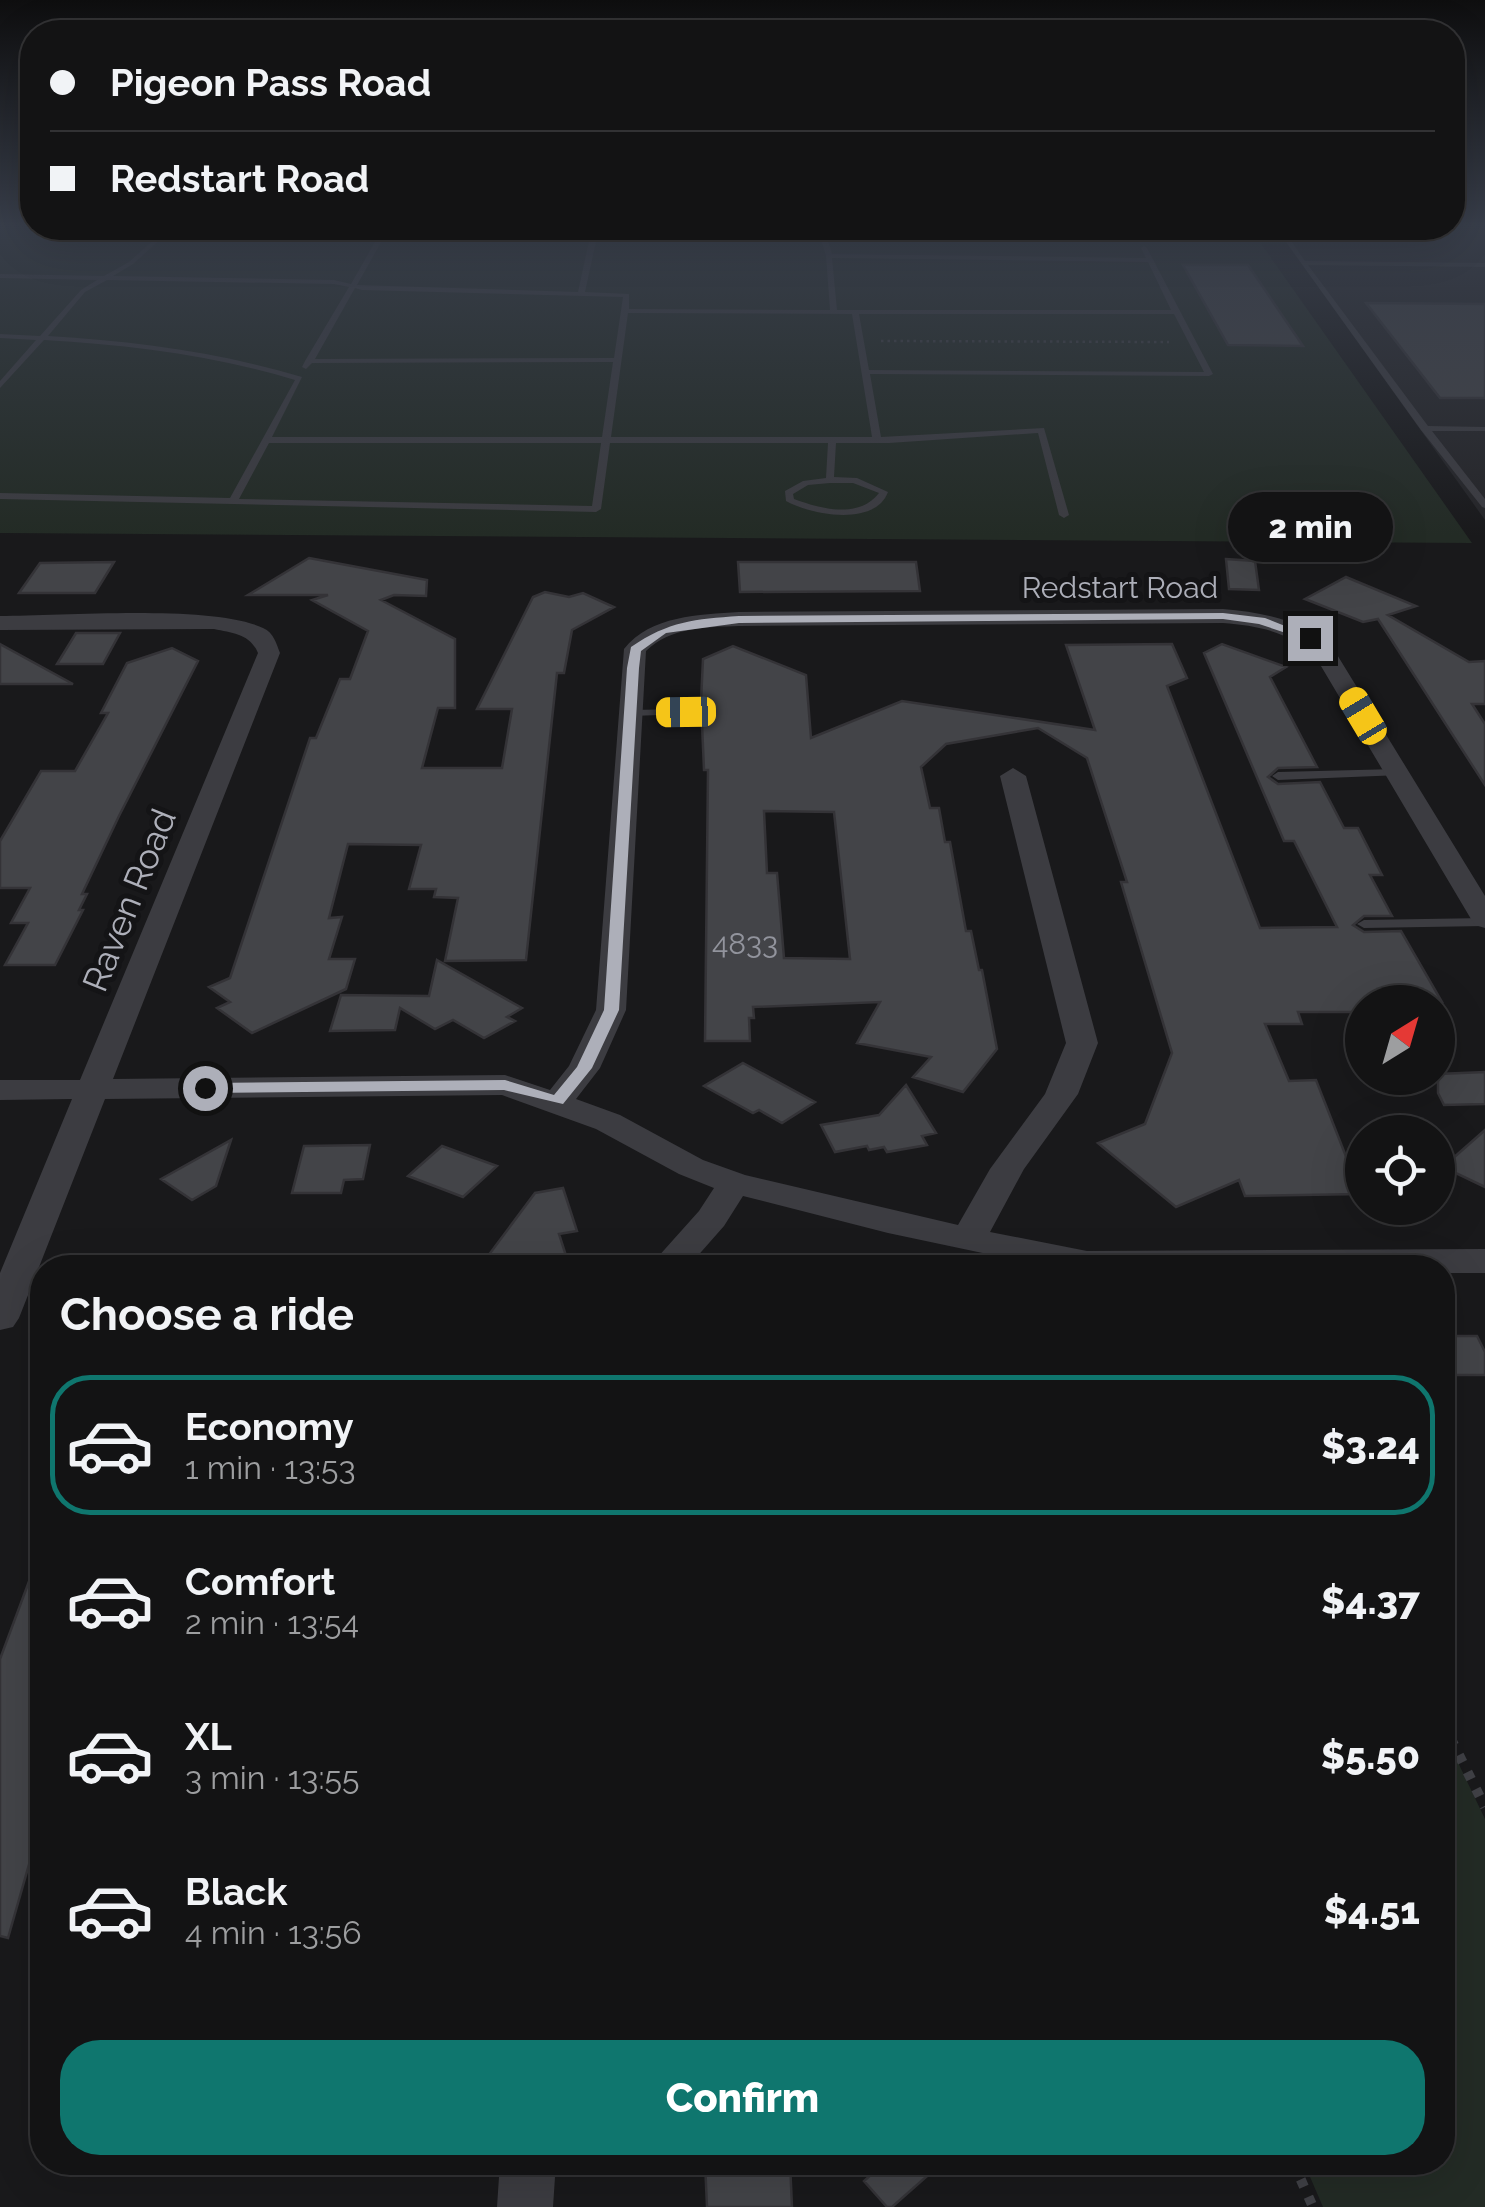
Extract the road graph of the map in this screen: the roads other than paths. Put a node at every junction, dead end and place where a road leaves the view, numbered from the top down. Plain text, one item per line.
1 (47, 330) edge
2 (329, 330) edge
3 (622, 330) edge
4 (858, 330) edge
5 (1186, 330) edge
6 (1352, 330) edge
7 (0, 336) edge
8 (40, 338) junction
9 (618, 360) junction
10 (310, 362) junction
11 (866, 372) junction
12 (299, 380) junction
13 (0, 386) edge
14 (1424, 428) junction
15 (1485, 429) edge
16 (606, 439) junction
17 (267, 440) junction
18 (832, 440) junction
19 (877, 440) junction
20 (830, 480) junction
21 (1471, 487) junction
22 (1485, 487) edge
23 (0, 496) edge
24 (233, 502) junction
25 (1485, 505) edge
26 (1064, 515) dead end
27 (0, 624) edge
28 (630, 712) junction
29 (686, 712) dead end
30 (1398, 774) junction
31 (1012, 776) dead end
32 (1278, 776) dead end
33 (1485, 920) edge
34 (1364, 924) dead end
35 (0, 1090) edge
36 (93, 1090) junction
37 (558, 1101) junction
38 (734, 1183) junction
39 (970, 1237) junction
40 (678, 1255) edge
41 (1051, 1255) edge
42 (1455, 1261) edge
43 (1485, 1261) edge
44 (0, 1318) edge
45 (527, 2175) edge
46 (525, 2207) edge

1 - 8 lane
2 - 10 lane
3 - 9 lane
4 - 11 lane
5 - 11 lane
6 - 14 lane
7 - 8 lane
8 - 12 lane
8 - 13 lane
9 - 10 lane
9 - 16 lane
10 - 12 lane
11 - 19 lane
12 - 17 lane
14 - 15 lane
14 - 21 lane
16 - 17 lane
16 - 18 lane
16 - 24 lane
17 - 24 lane
18 - 19 lane
18 - 20 lane
19 - 26 lane
20 - 20 lane
21 - 22 lane
21 - 25 lane
23 - 24 lane
27 - 36 street, Raven Road
28 - 29 lane
28 - 30 street, Redstart Road
28 - 37 street, Redstart Road
30 - 32 lane
30 - 33 street, Redstart Road
31 - 39 street
33 - 34 lane
35 - 36 street
36 - 37 street
36 - 44 street, Raven Road
37 - 38 street
38 - 39 street
38 - 40 street
39 - 41 street
42 - 43 street
45 - 46 street

